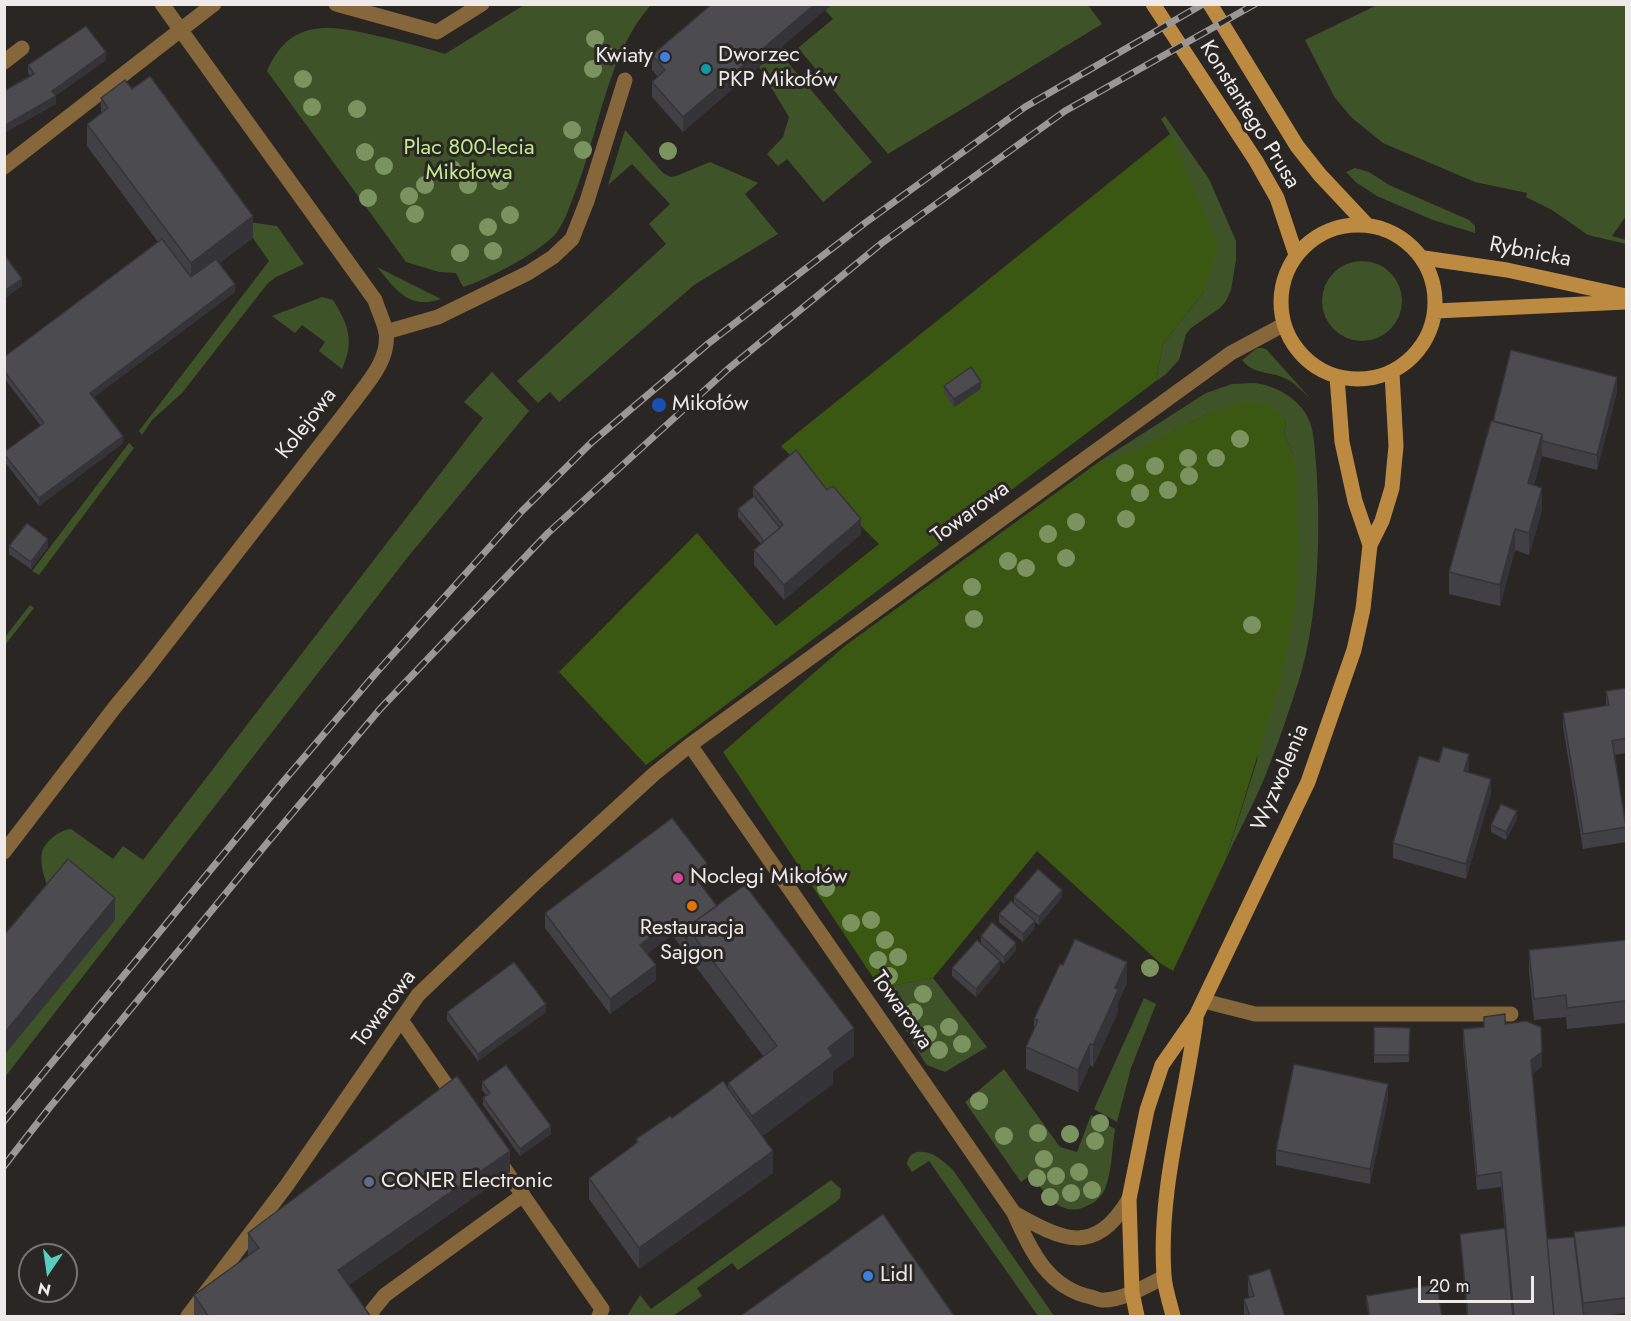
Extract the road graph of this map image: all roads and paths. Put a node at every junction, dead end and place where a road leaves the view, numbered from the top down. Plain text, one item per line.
1 (162, 4) edge
2 (214, 4) edge
3 (336, 4) edge
4 (384, 4) edge
5 (482, 4) edge
6 (1153, 4) edge
7 (1210, 4) edge
8 (367, 14) junction
9 (180, 29) junction
10 (22, 48) dead end
11 (4, 62) edge
12 (625, 80) dead end
13 (4, 167) edge
14 (1366, 224) junction
15 (1296, 255) junction
16 (1424, 258) junction
17 (1626, 296) edge
18 (1626, 302) edge
19 (1436, 311) junction
20 (1283, 325) junction
21 (386, 332) junction
22 (1392, 373) junction
23 (1337, 376) junction
24 (1370, 545) junction
25 (690, 745) junction
26 (4, 852) edge
27 (1204, 1001) junction
28 (1510, 1014) dead end
29 (1196, 1016) junction
30 (401, 1020) junction
31 (462, 1107) edge
32 (489, 1146) edge
33 (523, 1195) junction
34 (1129, 1200) junction
35 (1014, 1213) junction
36 (1164, 1277) junction
37 (1132, 1292) junction
38 (188, 1317) edge
39 (372, 1317) edge
40 (599, 1317) edge
41 (1137, 1317) edge
42 (1173, 1317) edge

1 - 9 street, Kolejowa
2 - 9 street
3 - 8 street
4 - 8 street
5 - 8 street
6 - 15 street, Konstantego Prusa
7 - 14 street, Konstantego Prusa
9 - 13 street
9 - 21 street, Kolejowa
10 - 11 street
12 - 21 street
14 - 15 street
14 - 16 street
15 - 20 street
16 - 17 street, Rybnicka
16 - 19 street
18 - 19 street, Rybnicka
19 - 22 street
20 - 23 street
20 - 25 street, Towarowa
21 - 26 street, Kolejowa
22 - 23 street
22 - 24 street, Wyzwolenia
23 - 24 street, Wyzwolenia
24 - 27 street, Wyzwolenia
25 - 30 street, Towarowa
25 - 35 street, Towarowa
27 - 28 street
27 - 29 street, Wyzwolenia
29 - 34 street, Wyzwolenia
29 - 36 street, Wyzwolenia
30 - 31 street
30 - 38 street, Towarowa
32 - 33 street
33 - 39 street
33 - 40 street
34 - 35 street, Towarowa
34 - 37 street, Wyzwolenia
35 - 37 street, Towarowa
36 - 37 street, Towarowa
36 - 42 street, Wyzwolenia
37 - 41 street, Wyzwolenia

